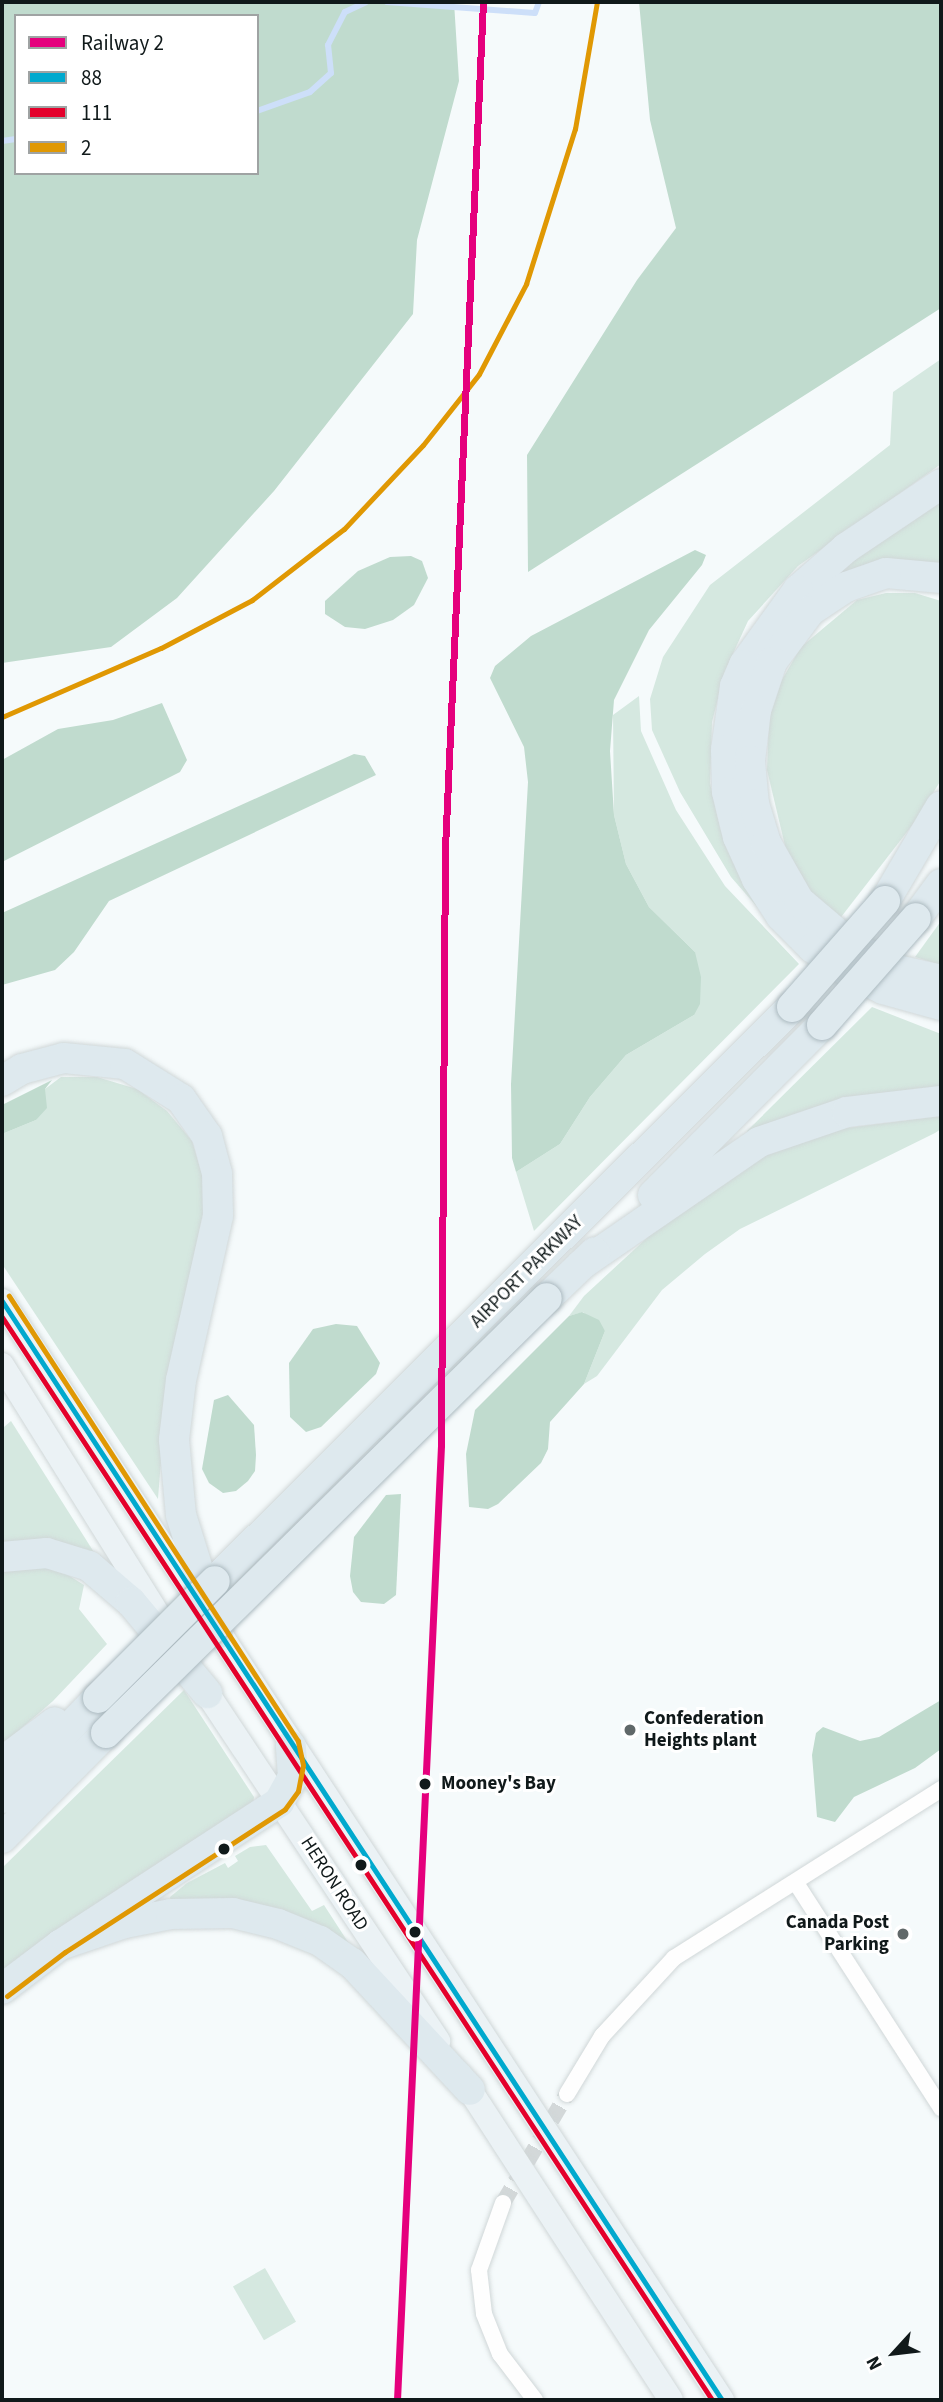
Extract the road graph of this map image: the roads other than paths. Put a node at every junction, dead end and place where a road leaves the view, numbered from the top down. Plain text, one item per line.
1 (941, 484) edge
2 (941, 578) edge
3 (941, 806) edge
4 (941, 832) edge
5 (941, 884) edge
6 (885, 901) junction
7 (941, 980) edge
8 (941, 1005) edge
9 (3, 1080) edge
10 (941, 1101) edge
11 (581, 1265) junction
12 (2, 1301) edge
13 (2, 1366) edge
14 (2, 1557) edge
15 (218, 1633) junction
16 (206, 1693) junction
17 (98, 1698) junction
18 (291, 1745) junction
19 (2, 1762) edge
20 (941, 1789) edge
21 (2, 1798) edge
22 (279, 1802) junction
23 (2, 1838) edge
24 (796, 1883) junction
25 (60, 1945) junction
26 (2, 1989) edge
27 (470, 2090) junction
28 (567, 2094) tunnel mouth
29 (941, 2108) edge
30 (503, 2203) tunnel mouth
31 (535, 2400) edge
32 (671, 2400) edge
33 (722, 2400) edge

1 - 8 highway
2 - 7 highway
3 - 6 highway
4 - 6 highway, AIRPORT PARKWAY
5 - 11 highway, AIRPORT PARKWAY, bridge
6 - 17 highway, AIRPORT PARKWAY, bridge
9 - 15 highway
10 - 11 highway
11 - 23 highway, AIRPORT PARKWAY, bridge
12 - 15 main road, HERON ROAD
13 - 16 main road, HERON ROAD
14 - 16 highway
15 - 18 main road, HERON ROAD
16 - 22 main road, HERON ROAD
17 - 19 highway
17 - 21 highway, AIRPORT PARKWAY
18 - 22 highway
18 - 33 main road, HERON ROAD
20 - 24 street
22 - 25 highway
22 - 27 main road, HERON ROAD
24 - 28 street
24 - 29 street
25 - 26 highway
25 - 27 highway
27 - 32 main road, HERON ROAD
30 - 31 street

